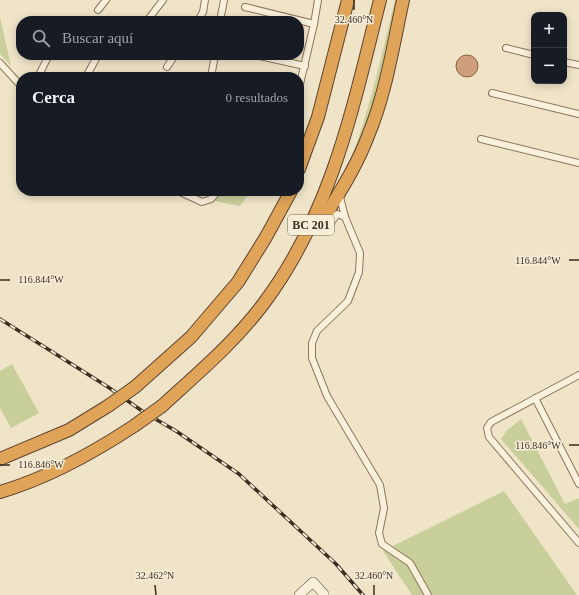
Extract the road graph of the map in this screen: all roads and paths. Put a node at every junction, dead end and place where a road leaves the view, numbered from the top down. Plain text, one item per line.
1 (106, 0) edge
2 (163, 0) edge
3 (205, 0) edge
4 (224, 0) edge
5 (318, 0) edge
6 (348, 0) edge
7 (380, 0) edge
8 (403, 0) edge
9 (245, 7) dead end
10 (98, 10) dead end
11 (152, 16) edge
12 (201, 16) edge
13 (221, 16) edge
14 (282, 16) edge
15 (304, 22) edge
16 (314, 24) junction
17 (506, 48) dead end
18 (531, 54) edge
19 (46, 60) edge
20 (95, 60) edge
21 (172, 60) edge
22 (214, 60) edge
23 (278, 60) edge
24 (0, 63) edge
25 (567, 63) edge
26 (579, 65) edge
27 (305, 66) junction
28 (167, 67) dead end
29 (40, 72) edge
30 (89, 72) edge
31 (212, 72) edge
32 (303, 72) edge
33 (16, 81) edge
34 (492, 93) dead end
35 (579, 114) edge
36 (481, 139) dead end
37 (304, 155) edge
38 (579, 163) edge
39 (339, 192) junction
40 (188, 196) edge
41 (212, 196) edge
42 (288, 196) edge
43 (346, 216) junction
44 (314, 228) junction
45 (578, 378) edge
46 (535, 398) junction
47 (0, 459) edge
48 (579, 484) edge
49 (0, 492) edge
50 (579, 543) edge
51 (299, 595) edge
52 (323, 595) edge
53 (428, 595) edge

1 - 10 street
2 - 11 street
3 - 12 street
4 - 13 street
5 - 16 street
6 - 37 highway
7 - 44 highway, BC 201
8 - 39 highway
9 - 14 street
15 - 16 street
16 - 27 street
17 - 18 street
19 - 29 street
20 - 30 street
21 - 28 street
22 - 31 street
23 - 27 street
24 - 33 street
25 - 26 street
27 - 32 street
34 - 35 street
36 - 38 street
39 - 43 street
39 - 44 highway
40 - 41 street
42 - 47 highway, BC 201, bridge
43 - 44 street
43 - 53 street
44 - 49 highway, bridge
45 - 46 street
46 - 48 street
46 - 50 street
51 - 52 street

